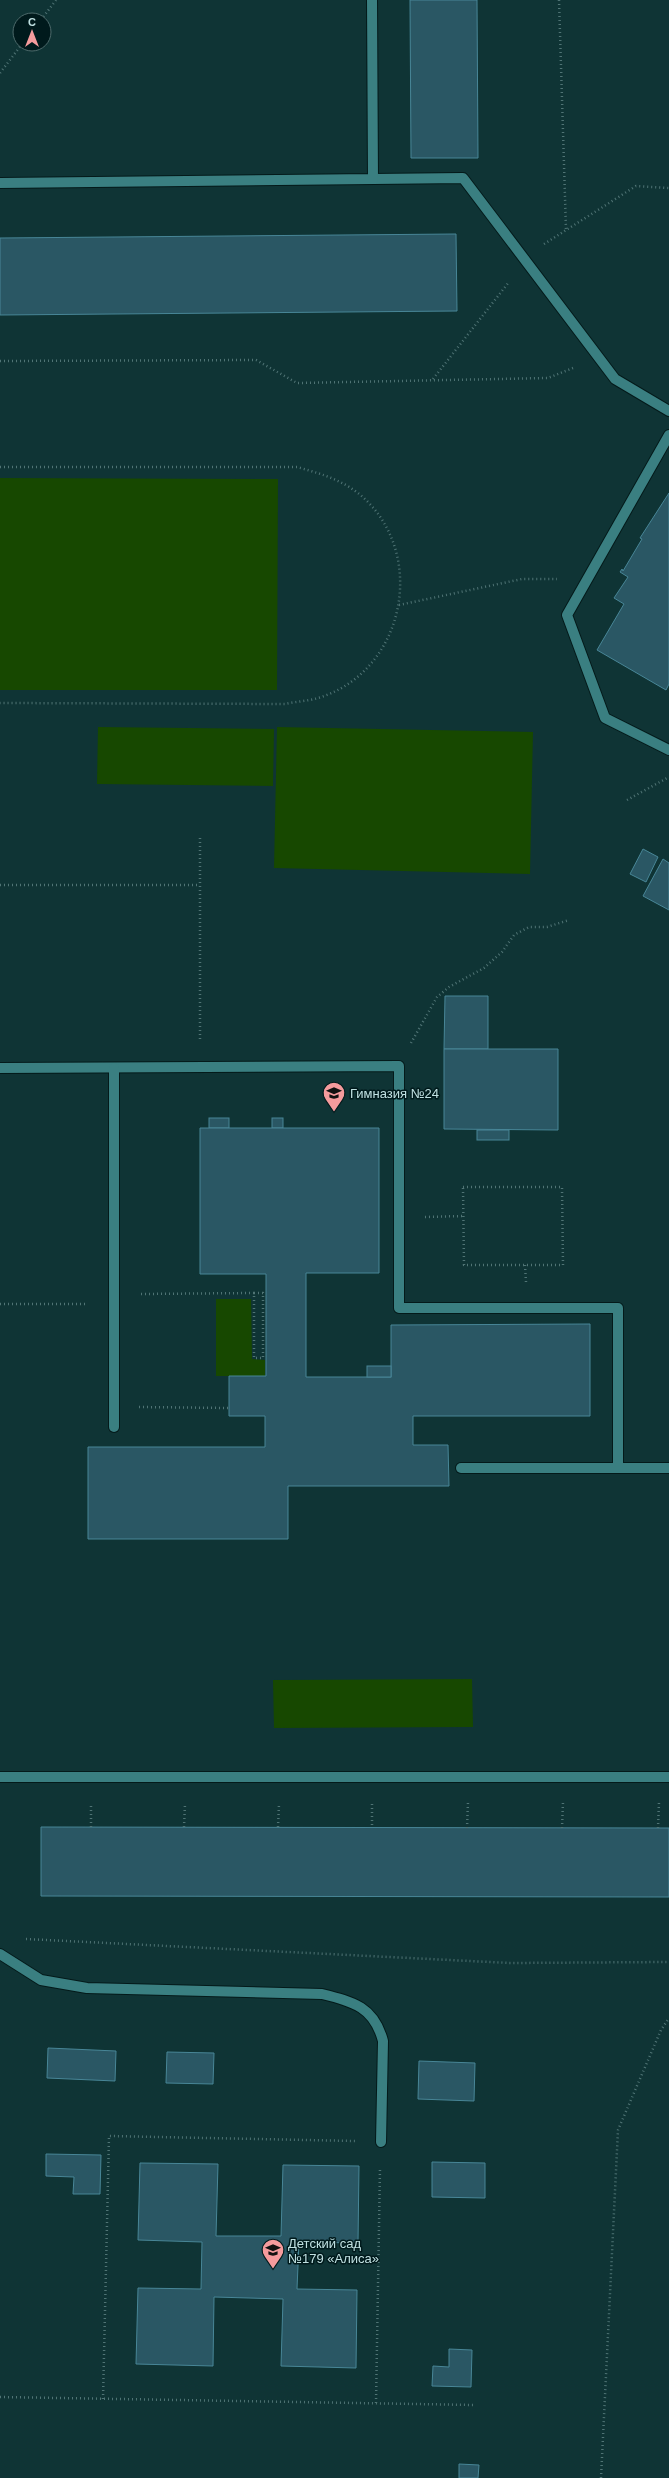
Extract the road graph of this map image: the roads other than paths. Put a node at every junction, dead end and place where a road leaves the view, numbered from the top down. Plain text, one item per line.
1 (372, 0) edge
2 (373, 179) junction
3 (0, 183) edge
4 (669, 411) edge
5 (669, 435) edge
6 (669, 750) edge
7 (0, 1068) edge
8 (114, 1068) junction
9 (114, 1427) dead end
10 (461, 1468) dead end
11 (618, 1468) junction
12 (669, 1468) edge
13 (0, 1777) edge
14 (669, 1777) edge
15 (0, 1954) edge
16 (380, 2142) road end

1 - 2 lane
2 - 3 lane
2 - 4 lane
5 - 6 lane
7 - 8 lane
8 - 9 lane
8 - 11 lane
10 - 11 lane
11 - 12 lane
13 - 14 lane
15 - 16 lane

